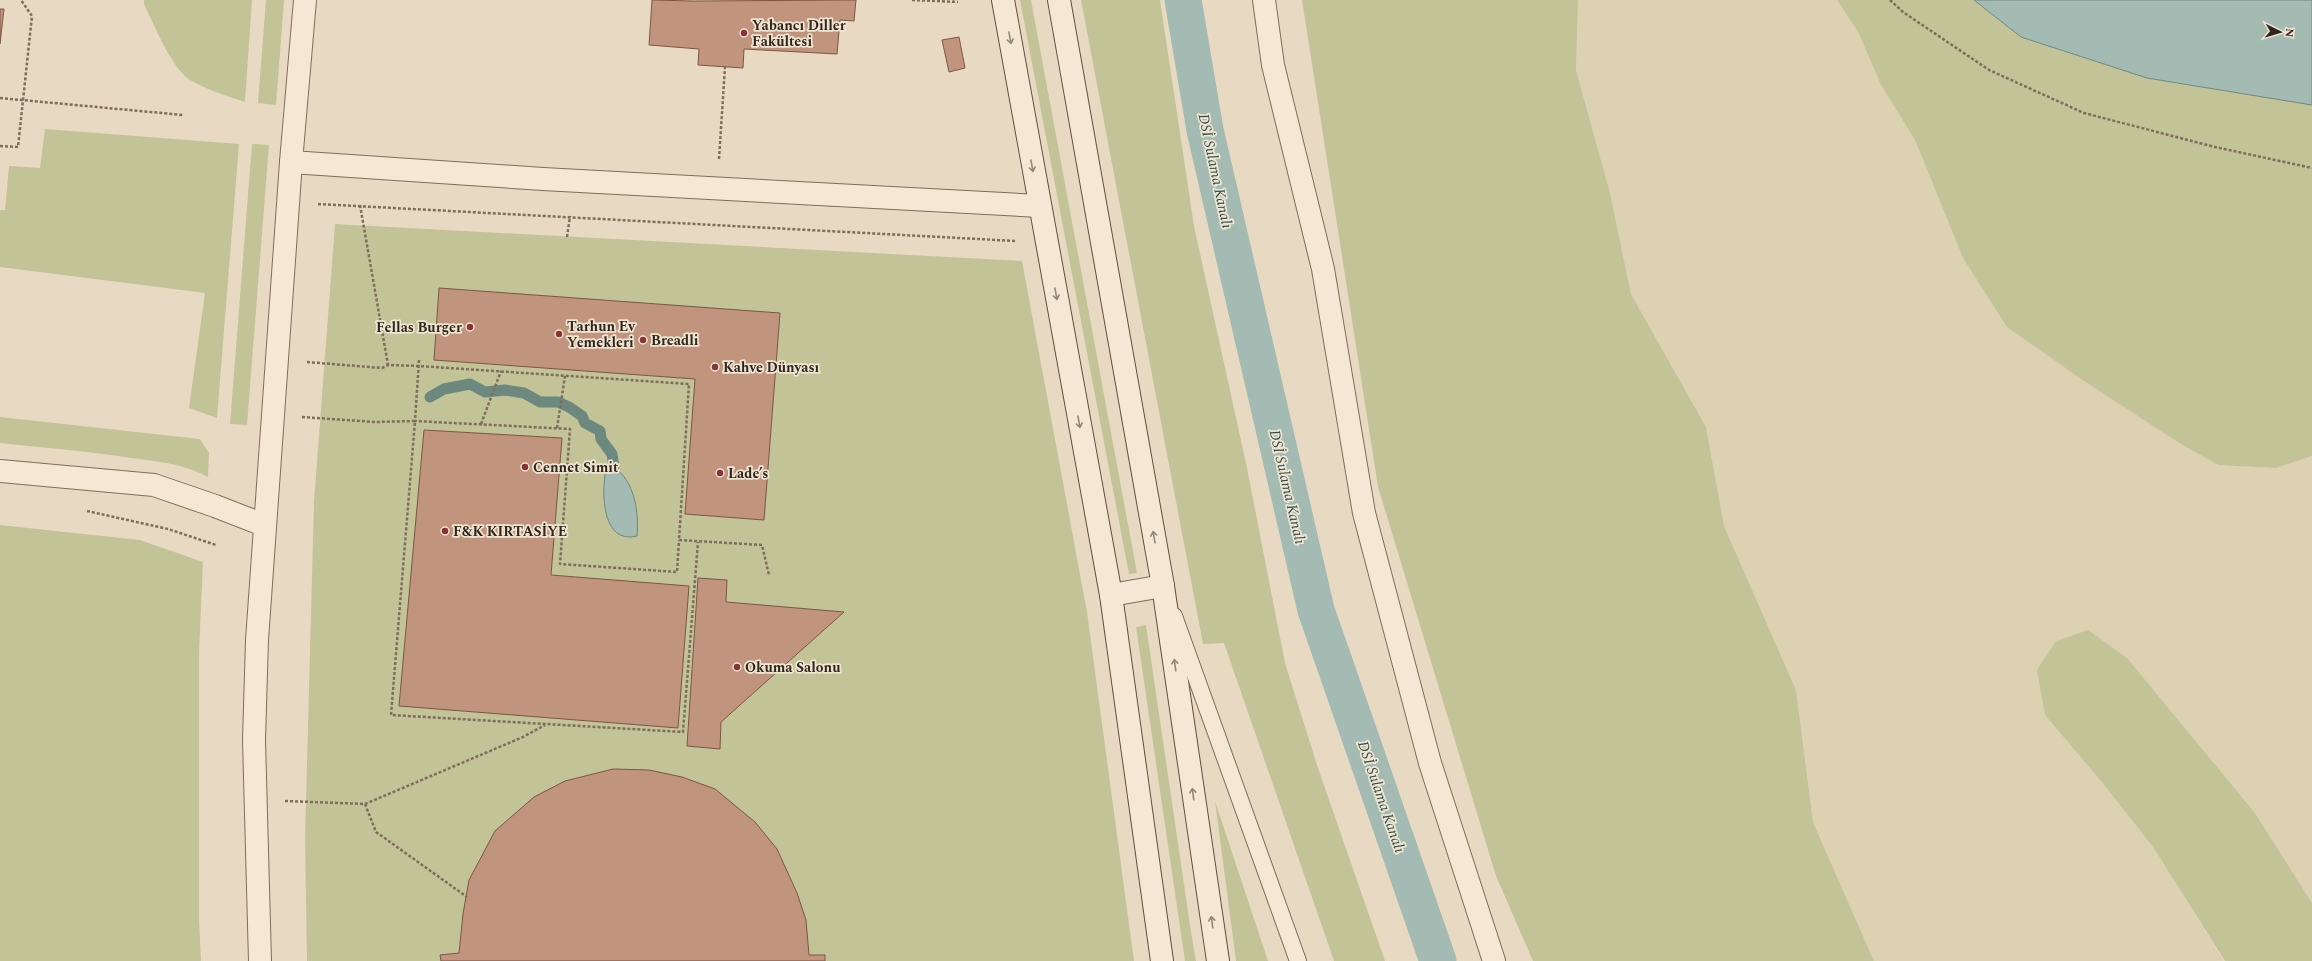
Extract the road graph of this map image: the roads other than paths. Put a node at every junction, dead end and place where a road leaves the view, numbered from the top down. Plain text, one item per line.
1 (306, 0) edge
2 (1003, 0) edge
3 (1059, 0) edge
4 (1264, 0) edge
5 (291, 162) junction
6 (1039, 206) junction
7 (0, 470) edge
8 (264, 525) junction
9 (1163, 586) junction
10 (1111, 595) junction
11 (260, 961) edge
12 (1162, 961) edge
13 (1218, 961) edge
14 (1298, 961) edge
15 (1494, 961) edge

1 - 5 street
2 -> 6 street
9 -> 3 street
4 - 15 street
5 - 6 street
5 - 8 street
6 -> 10 street
7 - 8 street
8 - 11 street
9 - 10 street
13 -> 9 street
9 - 14 lane
10 - 12 street

